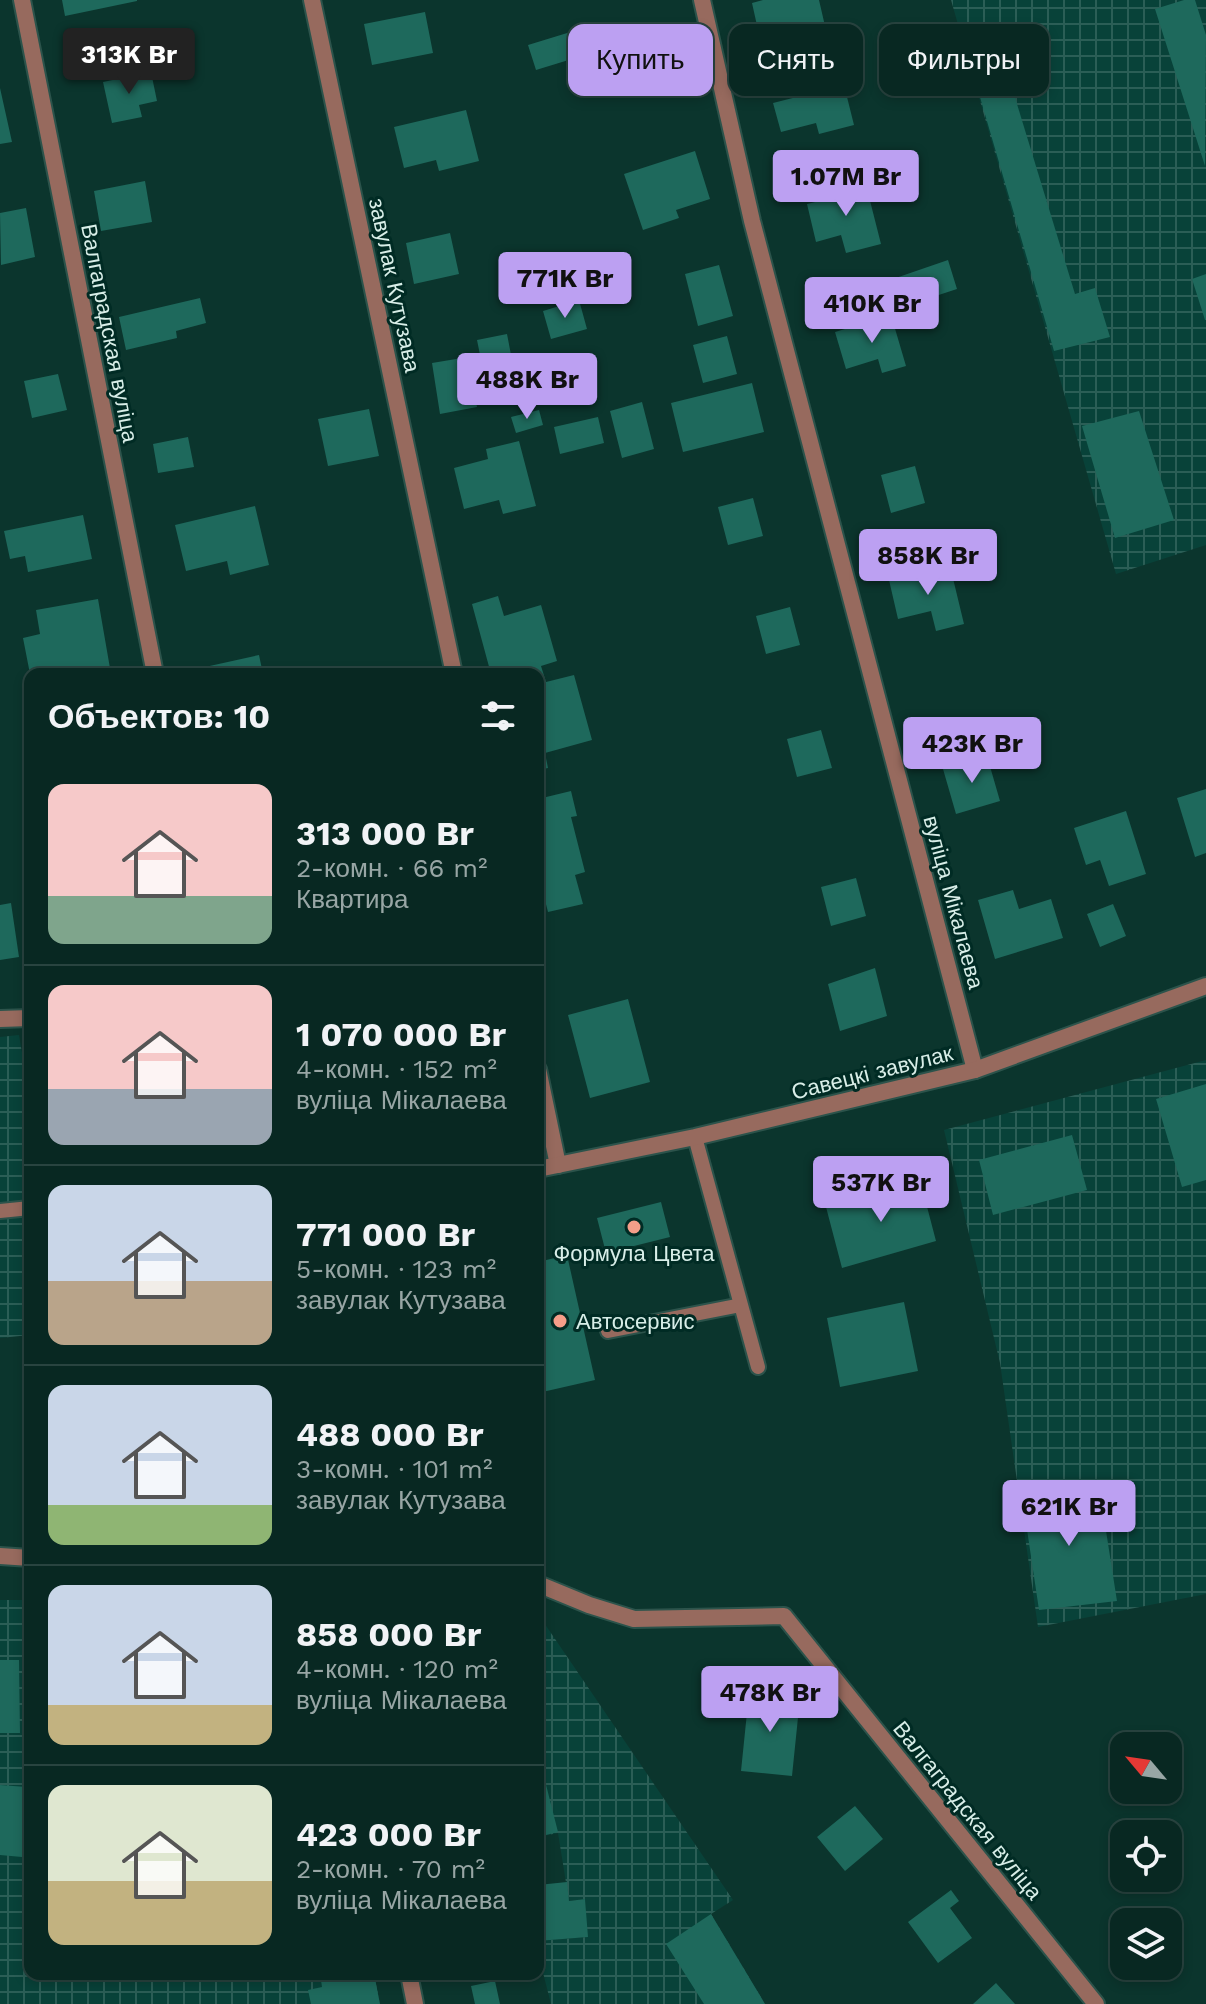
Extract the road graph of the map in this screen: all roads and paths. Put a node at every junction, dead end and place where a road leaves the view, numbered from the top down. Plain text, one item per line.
1 (22, 0) edge
2 (312, 0) edge
3 (702, 0) edge
4 (154, 668) edge
5 (453, 668) edge
6 (1206, 986) edge
7 (24, 1018) edge
8 (0, 1019) edge
9 (975, 1070) junction
10 (544, 1098) edge
11 (695, 1137) junction
12 (558, 1165) junction
13 (544, 1168) edge
14 (24, 1209) edge
15 (0, 1211) edge
16 (741, 1305) junction
17 (608, 1331) dead end
18 (758, 1367) dead end
19 (0, 1556) edge
20 (24, 1558) edge
21 (544, 1586) edge
22 (410, 1980) edge
23 (415, 2004) edge
24 (1096, 2004) edge

1 - 4 street, Валгаградская вуліца
2 - 5 street, завулак Кутузава
3 - 9 street, вуліца Мікалаева
6 - 9 street, Савецкі завулак
7 - 8 street
9 - 11 street, Савецкі завулак
10 - 12 street
11 - 12 street, Савецкі завулак
11 - 16 lane
12 - 13 street, Савецкі завулак
14 - 15 lane
16 - 17 lane
16 - 18 lane
19 - 20 street
21 - 24 street, Валгаградская вуліца
22 - 23 street

